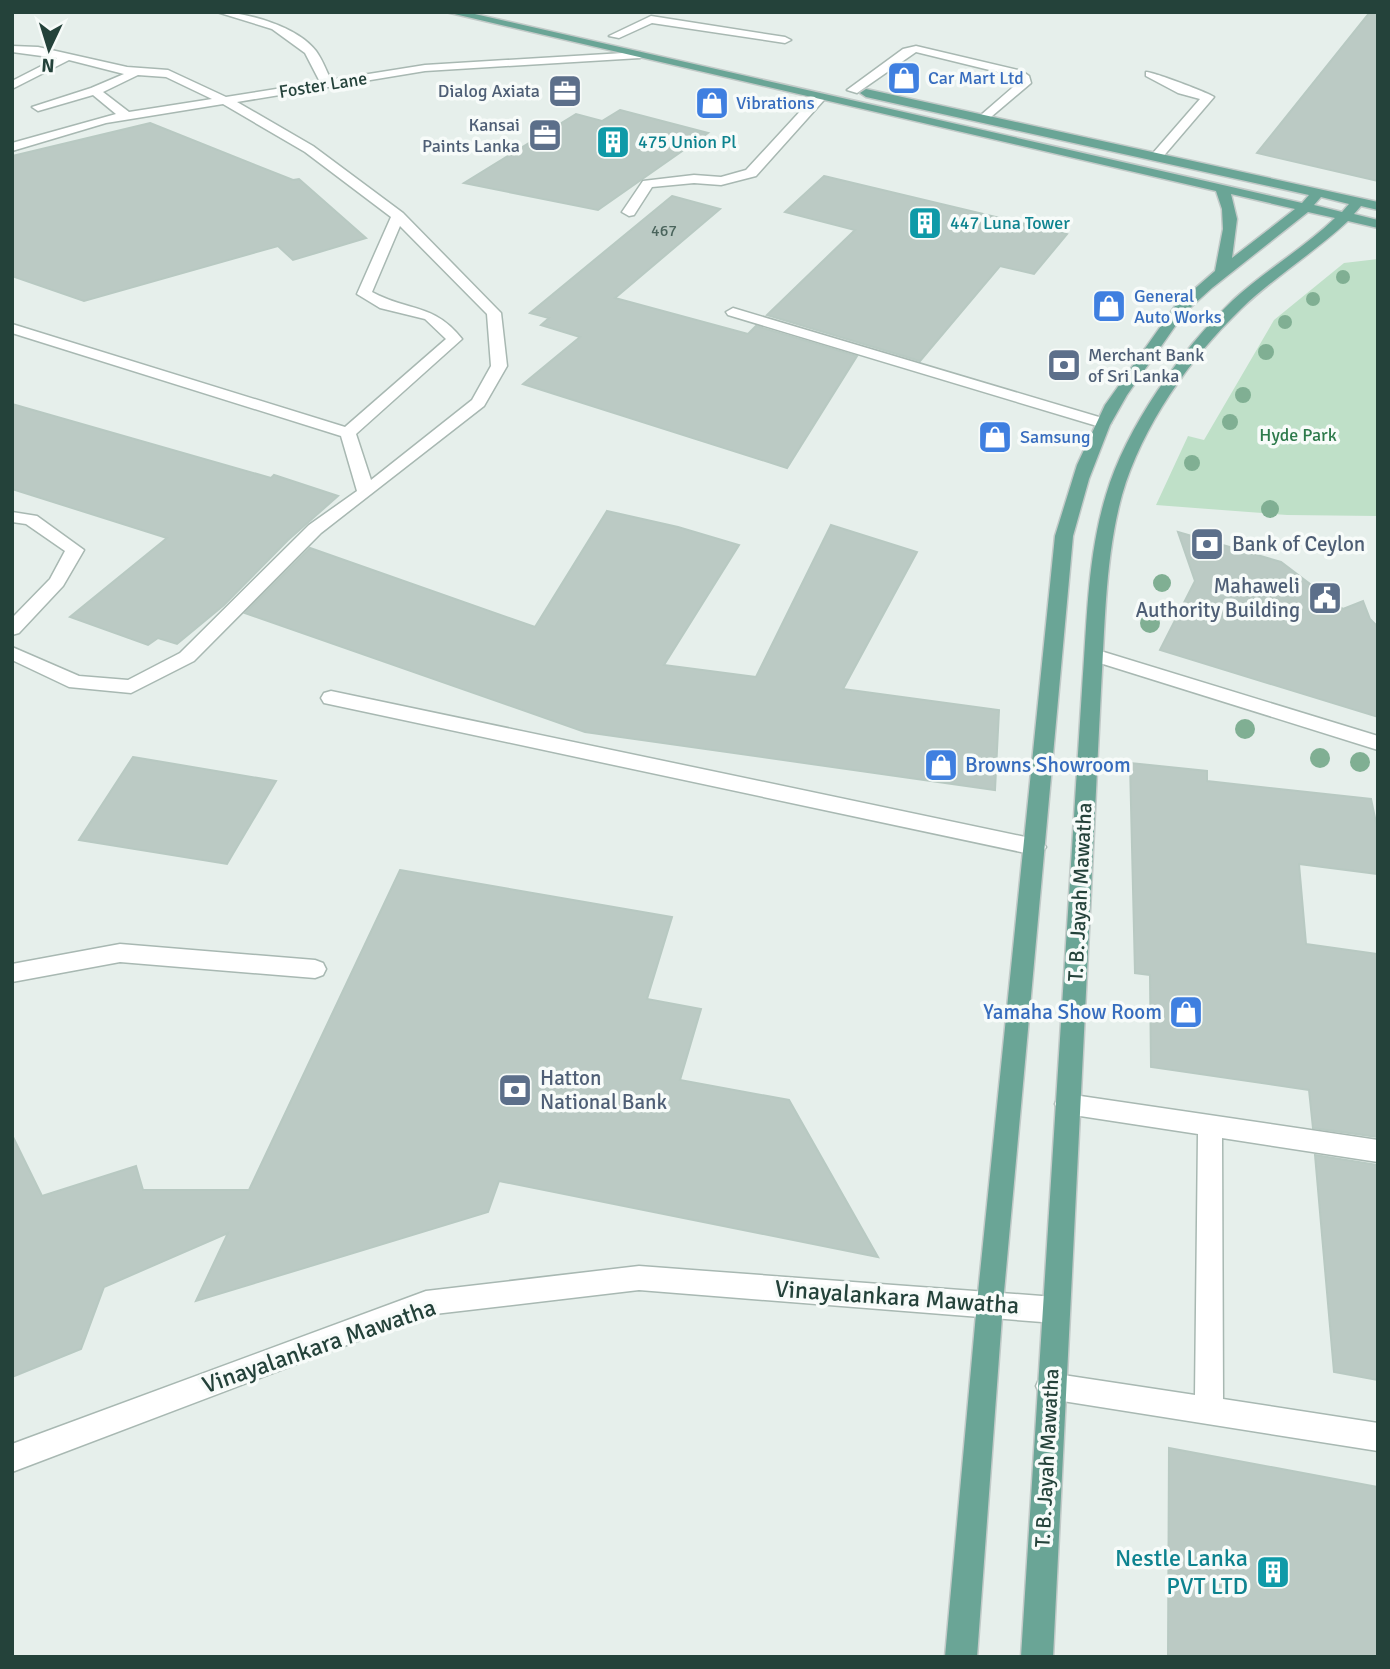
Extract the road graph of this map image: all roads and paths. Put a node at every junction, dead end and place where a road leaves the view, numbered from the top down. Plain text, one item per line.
1 (222, 12) edge
2 (451, 12) edge
3 (512, 12) edge
4 (602, 33) junction
5 (785, 40) dead end
6 (643, 42) dead end
7 (12, 49) edge
8 (639, 55) junction
9 (69, 56) junction
10 (127, 70) junction
11 (1150, 74) dead end
12 (327, 84) junction
13 (12, 86) edge
14 (848, 89) joint
15 (95, 91) junction
16 (820, 96) junction
17 (226, 101) junction
18 (38, 107) dead end
19 (127, 117) junction
20 (985, 118) junction
21 (12, 147) edge
22 (1157, 156) junction
23 (1222, 188) junction
24 (1318, 193) junction
25 (1378, 206) edge
26 (1305, 208) junction
27 (1352, 209) junction
28 (629, 212) dead end
29 (398, 216) junction
30 (1378, 224) edge
31 (1222, 271) junction
32 (733, 312) dead end
33 (12, 327) edge
34 (1103, 423) junction
35 (348, 433) junction
36 (366, 492) junction
37 (12, 517) edge
38 (12, 628) edge
39 (12, 653) edge
40 (1094, 655) junction
41 (331, 698) dead end
42 (1378, 743) edge
43 (1035, 847) junction
44 (316, 969) dead end
45 (12, 973) edge
46 (1067, 1104) junction
47 (1210, 1126) junction
48 (1378, 1151) edge
49 (990, 1303) junction
50 (1055, 1310) junction
51 (1050, 1385) junction
52 (1209, 1409) junction
53 (1378, 1437) edge
54 (12, 1458) edge
55 (961, 1657) edge
56 (1037, 1657) edge

1 - 12 street
2 - 8 main road
3 - 4 main road
4 - 5 street
4 - 6 main road
7 - 9 street
8 - 12 street, Foster Lane
8 - 16 main road
9 - 10 street
9 - 13 street
10 - 15 street
10 - 17 street
11 - 22 street
12 - 17 street, Foster Lane
14 - 20 main road
14 - 20 street
15 - 18 street
15 - 19 street
16 - 23 main road
16 - 28 street
17 - 19 street, Foster Lane
17 - 29 street
19 - 21 street, Foster Lane
20 - 22 main road
22 - 24 main road
23 - 26 main road
23 - 31 main road
24 - 26 main road
24 - 27 main road
25 - 27 main road
26 - 27 main road
26 - 31 main road
27 - 30 main road
27 - 40 main road, T. B. Jayah Mawatha
29 - 35 street
29 - 36 street
31 - 34 main road
32 - 34 street
33 - 35 street
34 - 43 main road
35 - 36 street
36 - 39 street
37 - 38 street
40 - 42 street
40 - 46 main road, T. B. Jayah Mawatha
41 - 43 street
43 - 49 main road
44 - 45 street
46 - 47 street
46 - 50 main road, T. B. Jayah Mawatha
47 - 48 street
47 - 52 street
49 - 50 street, Vinayalankara Mawatha
49 - 54 street, Vinayalankara Mawatha
49 - 55 main road
50 - 51 main road, T. B. Jayah Mawatha
51 - 52 street
51 - 56 main road, T. B. Jayah Mawatha
52 - 53 street

